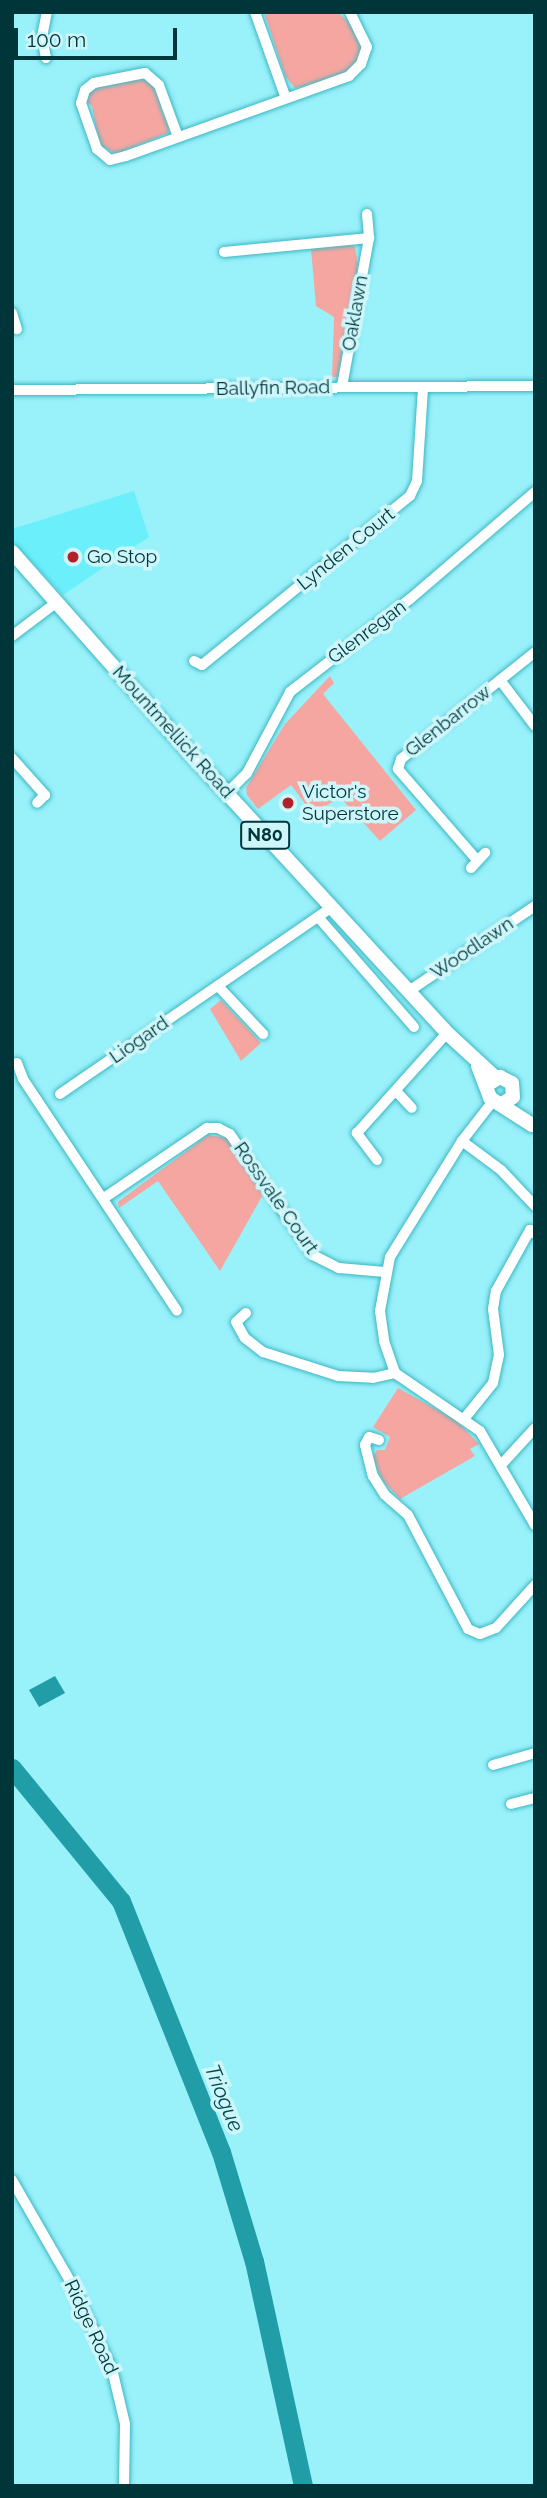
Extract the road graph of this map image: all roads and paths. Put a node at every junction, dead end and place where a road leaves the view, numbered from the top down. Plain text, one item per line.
1 (47, 12) edge
2 (254, 12) edge
3 (349, 12) edge
4 (46, 58) dead end
5 (285, 96) junction
6 (178, 136) junction
7 (367, 214) dead end
8 (369, 238) junction
9 (224, 253) dead end
10 (12, 313) edge
11 (17, 330) dead end
12 (535, 386) edge
13 (342, 387) junction
14 (423, 387) junction
15 (12, 390) edge
16 (535, 492) edge
17 (12, 552) edge
18 (57, 601) junction
19 (12, 636) edge
20 (535, 652) edge
21 (194, 661) dead end
22 (500, 680) junction
23 (535, 726) edge
24 (12, 758) edge
25 (227, 793) junction
26 (37, 803) dead end
27 (477, 860) dead end
28 (535, 906) edge
29 (332, 907) junction
30 (318, 917) junction
31 (218, 985) junction
32 (409, 991) junction
33 (414, 1027) dead end
34 (447, 1033) junction
35 (263, 1034) dead end
36 (17, 1063) dead end
37 (396, 1091) junction
38 (498, 1093) junction
39 (60, 1094) dead end
40 (412, 1108) dead end
41 (534, 1127) edge
42 (462, 1141) junction
43 (377, 1160) dead end
44 (104, 1198) junction
45 (535, 1206) edge
46 (535, 1234) edge
47 (385, 1272) junction
48 (177, 1311) dead end
49 (247, 1313) dead end
50 (395, 1373) junction
51 (464, 1419) junction
52 (535, 1428) edge
53 (379, 1440) dead end
54 (501, 1465) junction
55 (535, 1525) edge
56 (535, 1585) edge
57 (535, 1753) edge
58 (493, 1765) dead end
59 (535, 1798) edge
60 (511, 1804) dead end
61 (12, 2180) edge
62 (124, 2486) edge

1 - 4 street
2 - 5 street
3 - 5 street
5 - 6 street
6 - 6 street
7 - 8 street, Oaklawn
8 - 9 street
8 - 13 street, Oaklawn
10 - 11 street
12 - 14 street, Ballyfin Road
13 - 14 street, Ballyfin Road
13 - 15 street, Ballyfin Road
14 - 21 street, Lynden Court
16 - 25 street, Glenregan
17 - 18 main road, Mountmellick Road / N80
18 - 19 street
18 - 25 main road, Mountmellick Road / N80
20 - 22 street, Glenbarrow
22 - 23 street, Glenbarrow
22 - 27 street, Glenbarrow
24 - 26 street
25 - 29 main road, Mountmellick Road / N80
28 - 32 street, Woodlawn
29 - 30 street, Liogard
29 - 32 main road, Mountmellick Road / N80
30 - 31 street, Liogard
30 - 33 street
31 - 35 street
31 - 39 street, Liogard
32 - 34 main road, Mountmellick Road / N80
34 - 37 street
34 - 38 main road, Mountmellick Road / N80
36 - 44 street
37 - 40 street
37 - 43 street
38 - 41 main road, Mountmellick Road / N80
38 - 42 street
42 - 45 street
42 - 47 street
44 - 47 street, Rossvale Court
44 - 48 street
46 - 51 street
47 - 50 street
49 - 50 street
50 - 51 street
51 - 54 street
52 - 54 street
53 - 56 street
54 - 55 street
57 - 58 street
59 - 60 street
61 - 62 street, Ridge Road

